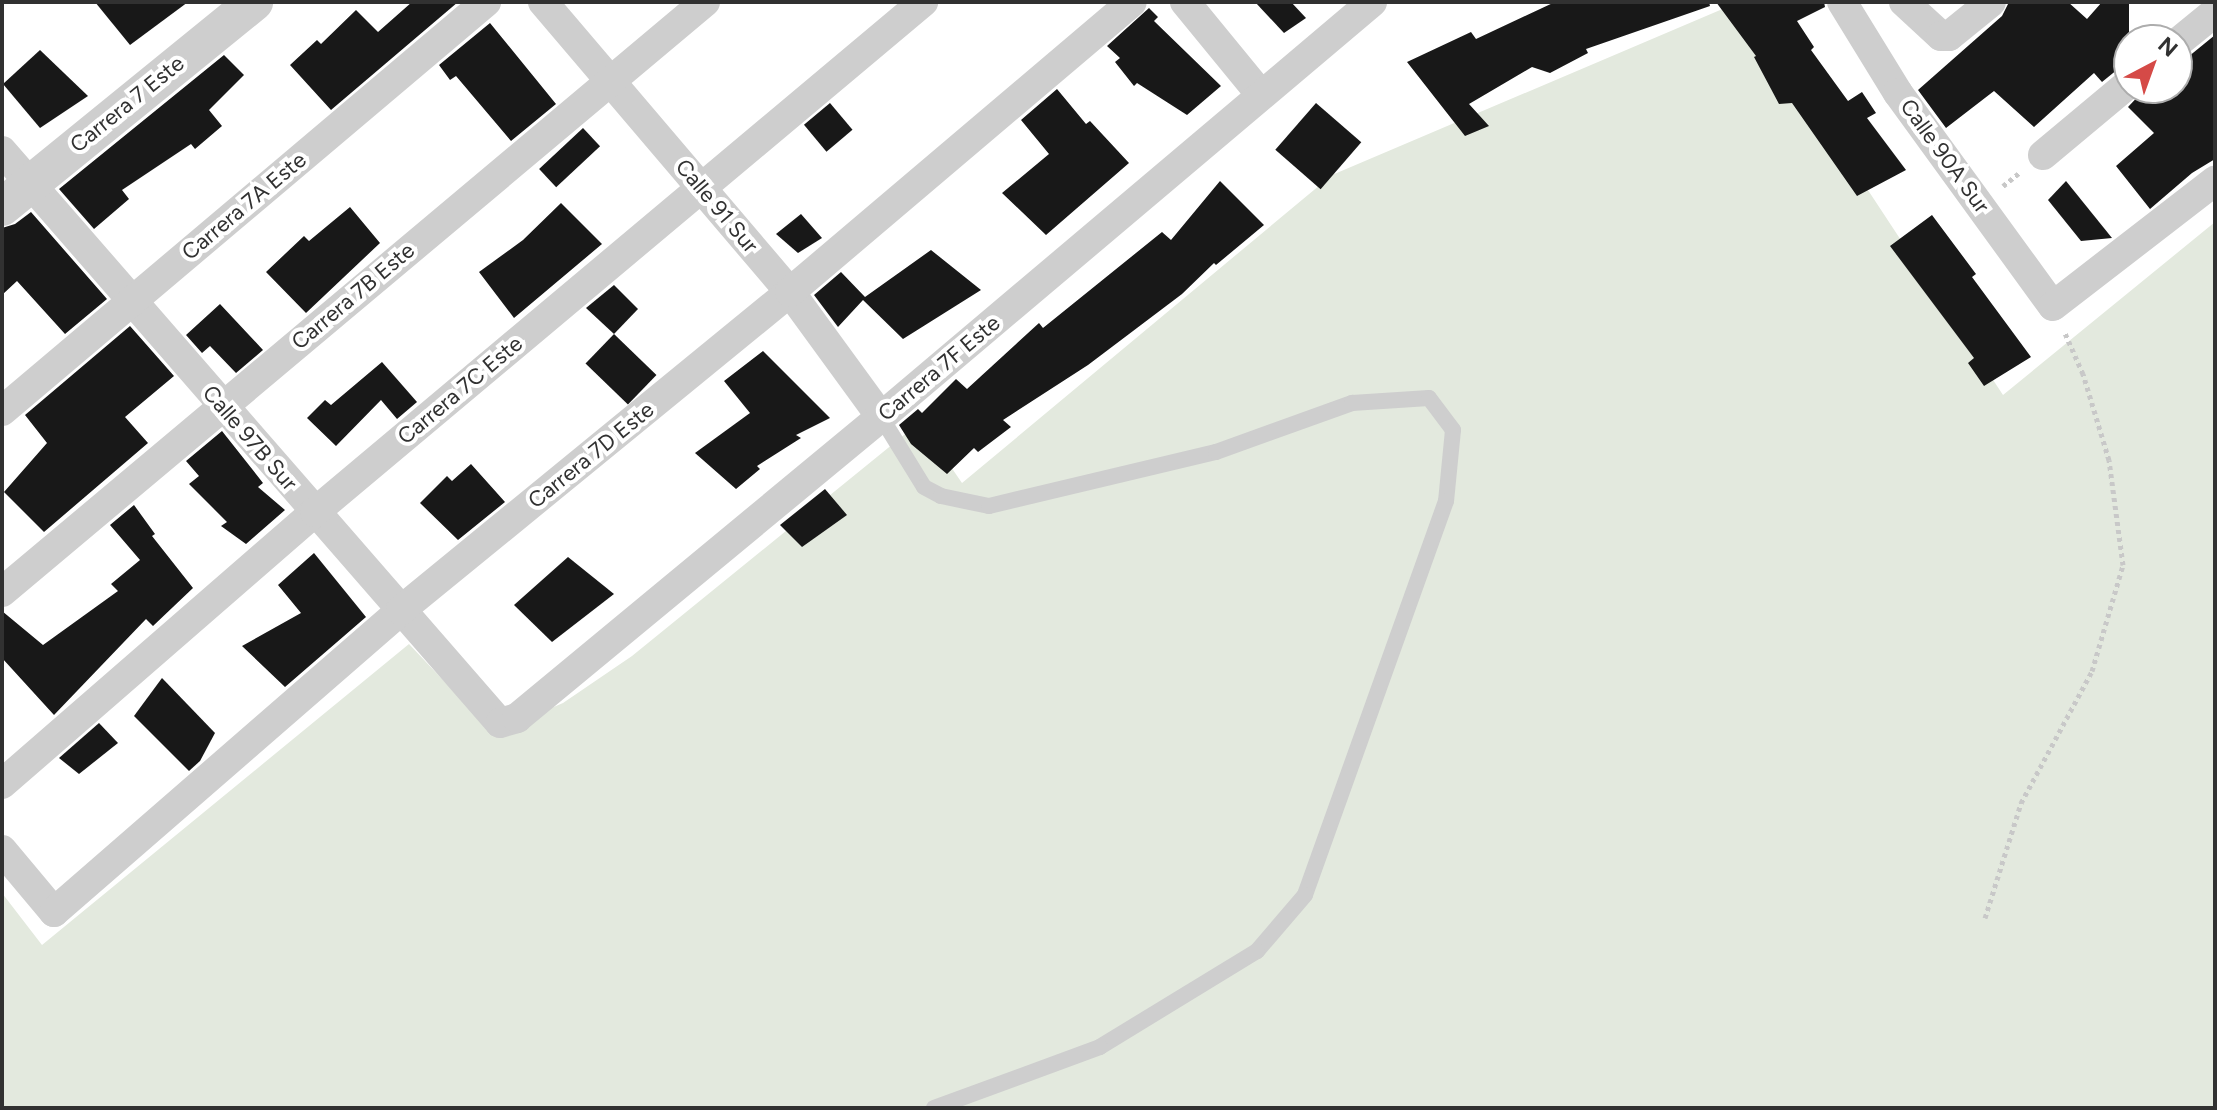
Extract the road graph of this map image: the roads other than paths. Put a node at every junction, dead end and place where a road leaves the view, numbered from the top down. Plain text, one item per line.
1 (254, 2) edge
2 (486, 2) edge
3 (543, 2) edge
4 (705, 2) edge
5 (923, 2) edge
6 (1132, 2) edge
7 (1185, 2) edge
8 (1372, 2) edge
9 (1842, 2) edge
10 (1904, 2) edge
11 (1991, 2) edge
12 (2215, 12) edge
13 (2193, 30) edge
14 (610, 81) junction
15 (1261, 95) junction
16 (2113, 96) edge
17 (2, 151) edge
18 (2043, 155) road end
19 (2215, 181) edge
20 (701, 187) junction
21 (15, 196) edge
22 (790, 292) junction
23 (130, 302) junction
24 (222, 406) junction
25 (2, 411) edge
26 (881, 417) junction
27 (315, 512) junction
28 (2, 592) edge
29 (401, 610) junction
30 (500, 723) joint
31 (2, 784) edge
32 (2, 850) edge
33 (934, 1108) edge

1 - 21 street, Carrera 7 Este
2 - 23 street, Carrera 7A Este
3 - 14 street, Calle 91 Sur
4 - 14 street, Carrera 7B Este
5 - 20 street, Carrera 7C Este
6 - 22 street, Carrera 7D Este
7 - 15 street
8 - 15 street, Carrera 7F Este
9 - 19 street, Calle 90A Sur
10 - 11 street
12 - 13 street
14 - 20 street, Calle 91 Sur
14 - 24 street, Carrera 7B Este
15 - 26 street, Carrera 7F Este
16 - 18 street
17 - 21 street, Calle 97B Sur
20 - 22 street, Calle 91 Sur
20 - 27 street, Carrera 7C Este
21 - 23 street, Calle 97B Sur
22 - 26 street, Calle 91 Sur
22 - 29 street, Carrera 7D Este
23 - 24 street, Calle 97B Sur
23 - 25 street, Carrera 7A Este
24 - 27 street, Calle 97B Sur
24 - 28 street, Carrera 7B Este
26 - 30 street, Carrera 7F Este
26 - 33 lane
27 - 29 street, Calle 97B Sur
27 - 31 street, Carrera 7C Este
29 - 30 street, Calle 97B Sur
29 - 32 street, Carrera 7D Este

